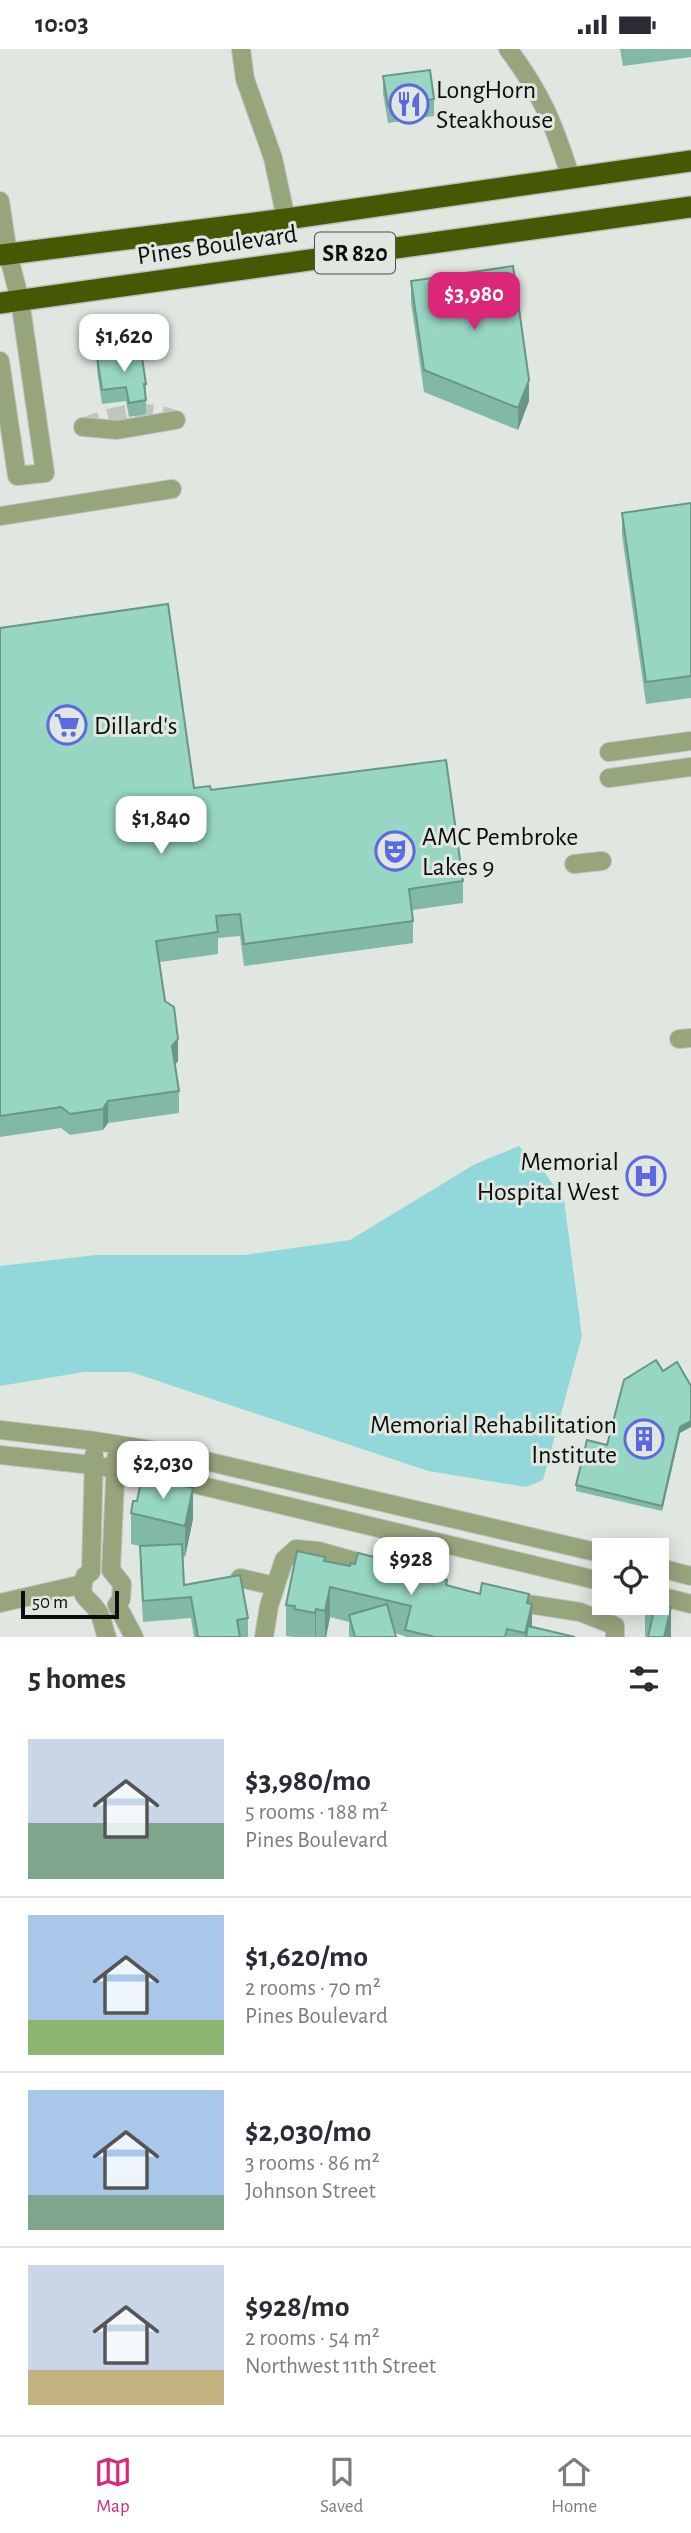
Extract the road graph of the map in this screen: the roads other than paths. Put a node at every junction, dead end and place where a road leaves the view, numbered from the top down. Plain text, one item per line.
1 (241, 49) edge
2 (508, 49) edge
3 (691, 161) edge
4 (571, 178) junction
5 (0, 201) edge
6 (691, 207) edge
7 (286, 219) junction
8 (4, 255) edge
9 (10, 301) edge
10 (0, 361) edge
11 (176, 420) dead end
12 (83, 427) dead end
13 (172, 489) dead end
14 (0, 516) edge
15 (691, 741) edge
16 (609, 752) dead end
17 (691, 767) edge
18 (609, 778) dead end
19 (602, 860) dead end
20 (574, 864) dead end
21 (0, 1430) edge
22 (95, 1440) junction
23 (117, 1444) junction
24 (0, 1455) edge
25 (92, 1465) junction
26 (116, 1468) junction
27 (592, 1552) edge
28 (111, 1570) junction
29 (669, 1570) edge
30 (394, 1572) edge
31 (691, 1576) edge
32 (87, 1578) junction
33 (240, 1578) edge
34 (592, 1579) edge
35 (275, 1585) junction
36 (488, 1598) edge
37 (669, 1598) edge
38 (0, 1603) edge
39 (691, 1604) edge
40 (117, 1605) junction
41 (97, 1610) junction
42 (107, 1637) edge
43 (134, 1637) edge
44 (264, 1637) edge
45 (615, 1637) edge

1 - 7 street
2 - 4 street
3 - 4 highway, Pines Boulevard / SR 820
4 - 7 highway, Pines Boulevard / SR 820
5 - 8 street
6 - 9 highway, Pines Boulevard / SR 820
7 - 8 highway, Pines Boulevard / SR 820
8 - 9 street
9 - 10 street
11 - 12 street
13 - 14 street
15 - 16 street
17 - 18 street
19 - 20 street
21 - 22 street
22 - 23 street
22 - 25 street
23 - 26 street
23 - 27 street
24 - 25 street
25 - 26 street
25 - 32 street
26 - 28 street
26 - 34 street
28 - 32 street
28 - 40 street
29 - 31 street
30 - 35 street
32 - 38 street
32 - 41 street
33 - 35 street
35 - 44 street
36 - 45 street
37 - 39 street
40 - 41 street
40 - 43 street
41 - 42 street

